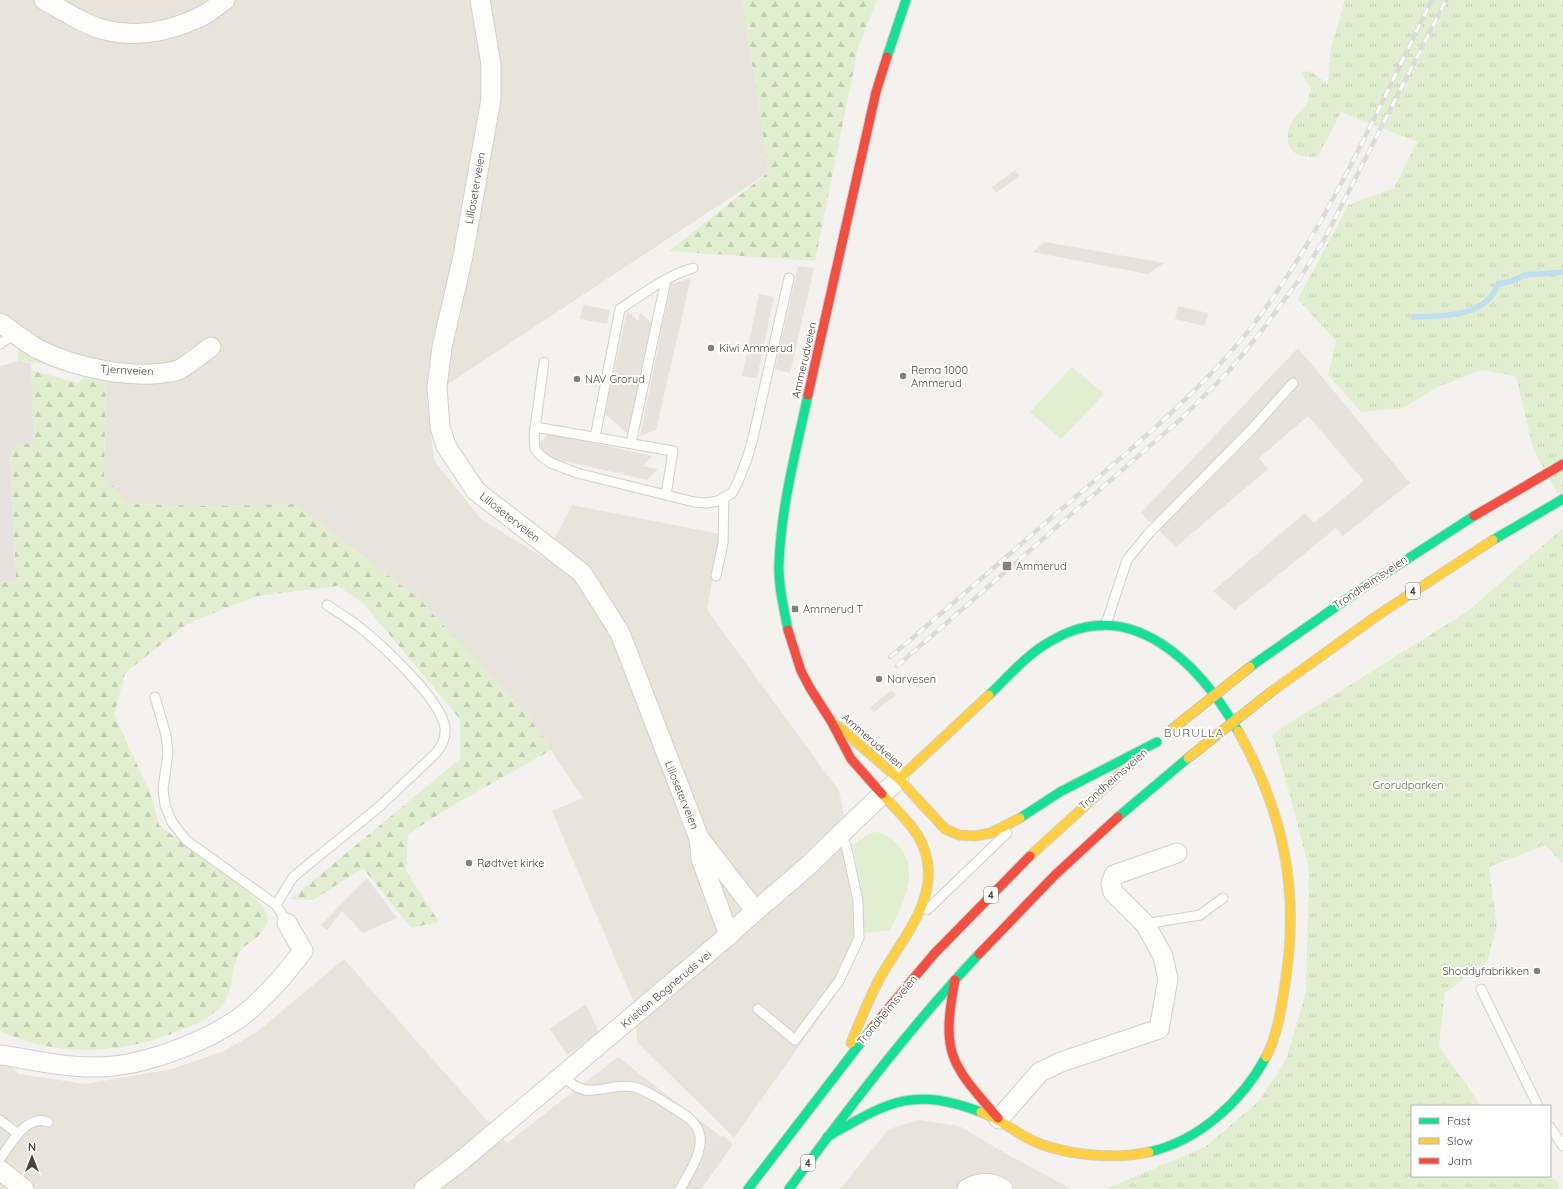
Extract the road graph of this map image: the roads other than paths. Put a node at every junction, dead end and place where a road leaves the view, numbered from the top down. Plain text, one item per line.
1 (44, 0) edge
2 (226, 0) edge
3 (480, 0) edge
4 (906, 0) edge
5 (693, 268) dead end
6 (789, 278) dead end
7 (666, 280) junction
8 (5, 333) edge
9 (211, 347) dead end
10 (544, 362) dead end
11 (1293, 383) dead end
12 (535, 427) junction
13 (595, 437) junction
14 (631, 443) junction
15 (1563, 464) edge
16 (666, 494) junction
17 (724, 499) junction
18 (1562, 499) edge
19 (716, 576) dead end
20 (327, 605) dead end
21 (1106, 624) junction
22 (155, 697) dead end
23 (831, 721) junction
24 (1157, 742) junction
25 (899, 779) junction
26 (882, 794) junction
27 (1020, 818) junction
28 (839, 834) junction
29 (699, 838) junction
30 (1177, 853) dead end
31 (1223, 898) dead end
32 (276, 905) junction
33 (755, 910) junction
34 (287, 923) joint
35 (914, 923) junction
36 (1144, 924) junction
37 (729, 935) junction
38 (956, 978) junction
39 (1481, 990) dead end
40 (758, 1009) dead end
41 (0, 1055) edge
42 (842, 1065) junction
43 (563, 1075) junction
44 (1538, 1105) edge
45 (999, 1119) junction
46 (0, 1120) edge
47 (48, 1122) dead end
48 (1551, 1128) edge
49 (18, 1134) junction
50 (827, 1137) junction
51 (1563, 1146) edge
52 (0, 1159) edge
53 (0, 1170) edge
54 (24, 1189) edge
55 (424, 1189) edge
56 (680, 1189) edge
57 (748, 1189) edge
58 (789, 1189) edge
59 (967, 1189) edge
60 (1003, 1189) edge

1 - 2 street
3 - 29 street, Lilloseterveien
4 - 23 main road, Ammerudveien
5 - 7 lane
6 - 17 lane
7 - 13 lane
7 - 14 lane
8 - 9 street, Tjernveien
10 - 12 lane
11 - 21 lane
12 - 13 lane
12 - 16 lane
13 - 14 lane
14 - 16 lane
15 - 24 main road, Trondheimsveien / 4, bridge
16 - 17 lane
17 - 19 lane
18 - 38 main road, 4, bridge
20 - 32 lane
21 - 25 main road
21 - 45 main road
22 - 32 lane
23 - 25 main road, Ammerudveien
23 - 26 main road, Ammerudveien
24 - 27 main road, Ammerudveien
24 - 42 main road, Trondheimsveien / 4
25 - 26 street, Kristian Bogneruds vei
25 - 27 main road, Ammerudveien
26 - 28 street, Kristian Bogneruds vei
26 - 35 main road, Ammerudveien
27 - 35 lane
28 - 33 street, Kristian Bogneruds vei
28 - 40 lane
29 - 33 street, Lilloseterveien
29 - 37 street, Lilloseterveien
30 - 36 street
31 - 36 lane
32 - 34 lane
33 - 37 street, Kristian Bogneruds vei
34 - 41 street
35 - 42 main road, Ammerudveien
36 - 45 street
37 - 43 street, Kristian Bogneruds vei
38 - 45 main road
38 - 50 main road, 4
39 - 44 lane
42 - 57 main road, Trondheimsveien / 4
43 - 55 street, Kristian Bogneruds vei
43 - 56 lane
45 - 50 main road
46 - 49 lane
47 - 49 lane
48 - 51 lane
49 - 52 lane
50 - 58 main road, 4
53 - 54 street
59 - 60 street

